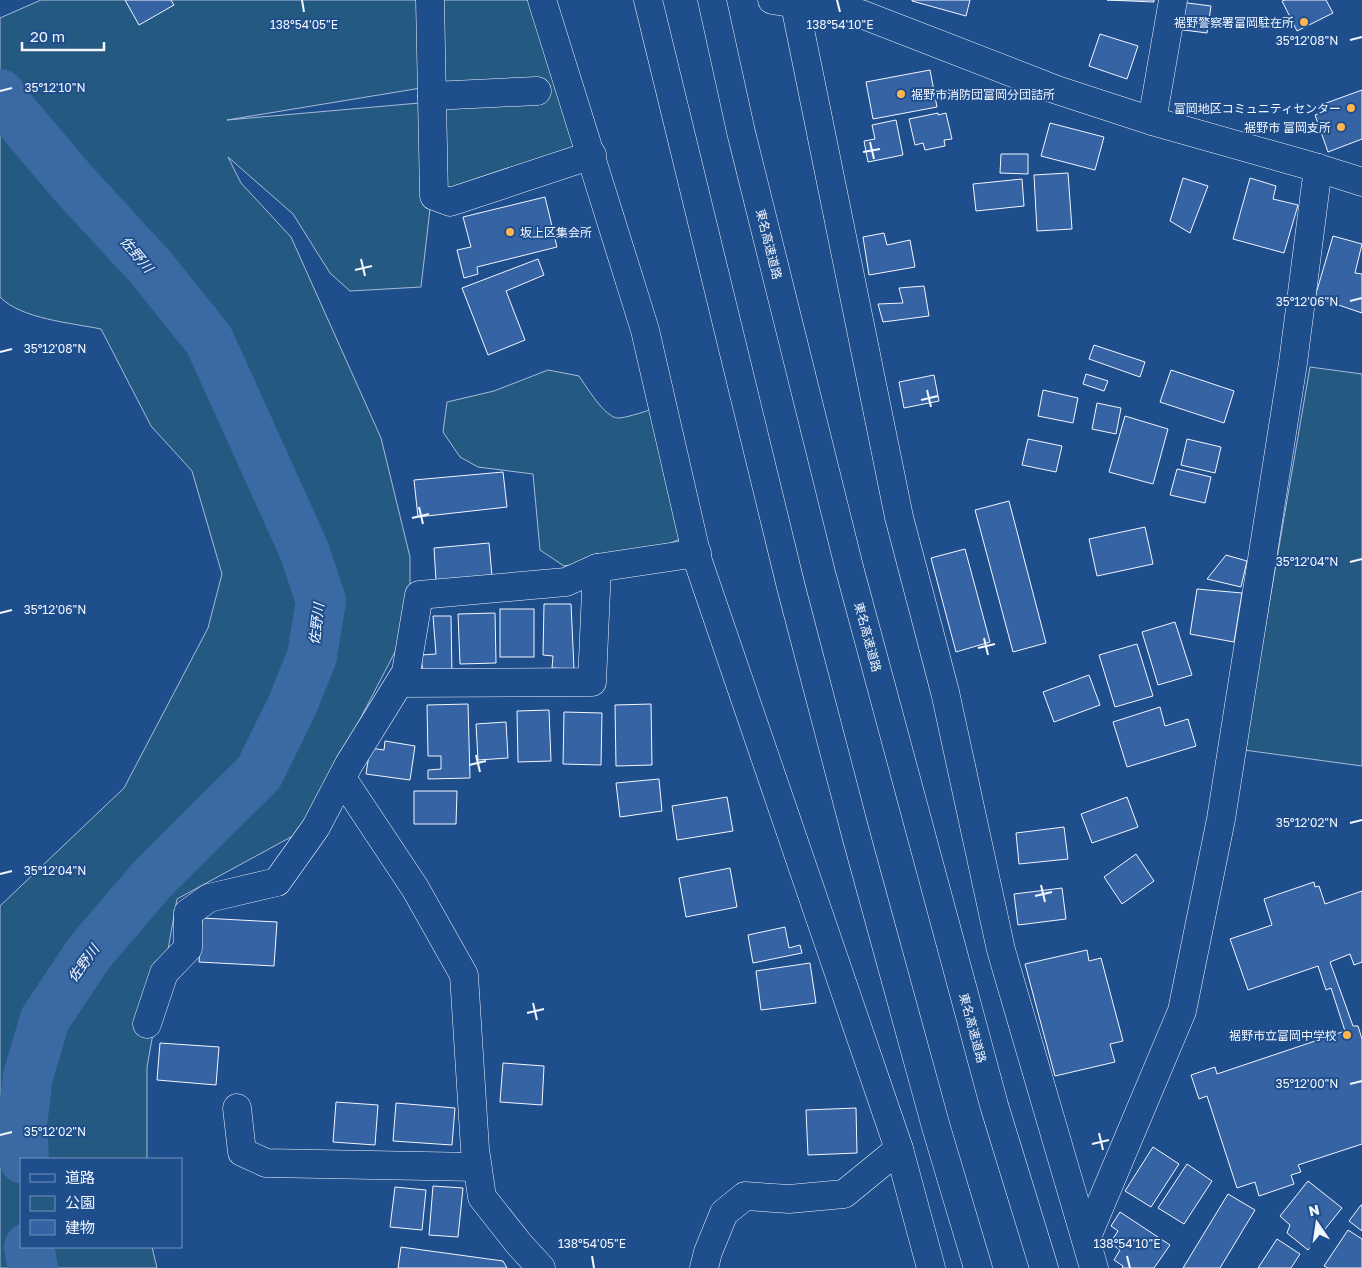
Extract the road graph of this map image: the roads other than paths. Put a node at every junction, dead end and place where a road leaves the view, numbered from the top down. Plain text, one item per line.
1 (430, 0) edge
2 (542, 0) edge
3 (641, 0) edge
4 (648, 0) edge
5 (712, 0) edge
6 (1173, 0) edge
7 (787, 1) edge
8 (658, 46) junction
9 (537, 91) dead end
10 (432, 96) junction
11 (1152, 121) junction
12 (592, 155) junction
13 (1318, 168) junction
14 (1362, 182) edge
15 (696, 553) junction
16 (597, 568) junction
17 (400, 683) junction
18 (342, 778) junction
19 (147, 1024) dead end
20 (237, 1108) dead end
21 (898, 1149) junction
22 (477, 1167) junction
23 (1086, 1239) junction
24 (541, 1268) edge
25 (704, 1268) edge
26 (931, 1268) edge
27 (978, 1268) edge
28 (1044, 1268) edge
29 (1094, 1268) edge

1 - 10 main road
2 - 12 main road
3 - 8 main road
4 - 8 main road
5 - 28 main road, 東名高速道路
6 - 11 main road
7 - 11 main road
7 - 23 main road
8 - 27 main road
9 - 10 main road
10 - 12 main road
11 - 13 main road
12 - 15 main road
13 - 14 main road
13 - 23 main road
15 - 16 main road
15 - 21 main road
16 - 17 main road
16 - 17 main road
17 - 18 main road
18 - 19 main road
18 - 22 main road
20 - 22 main road
21 - 25 main road
21 - 26 main road
22 - 24 main road
23 - 29 main road

